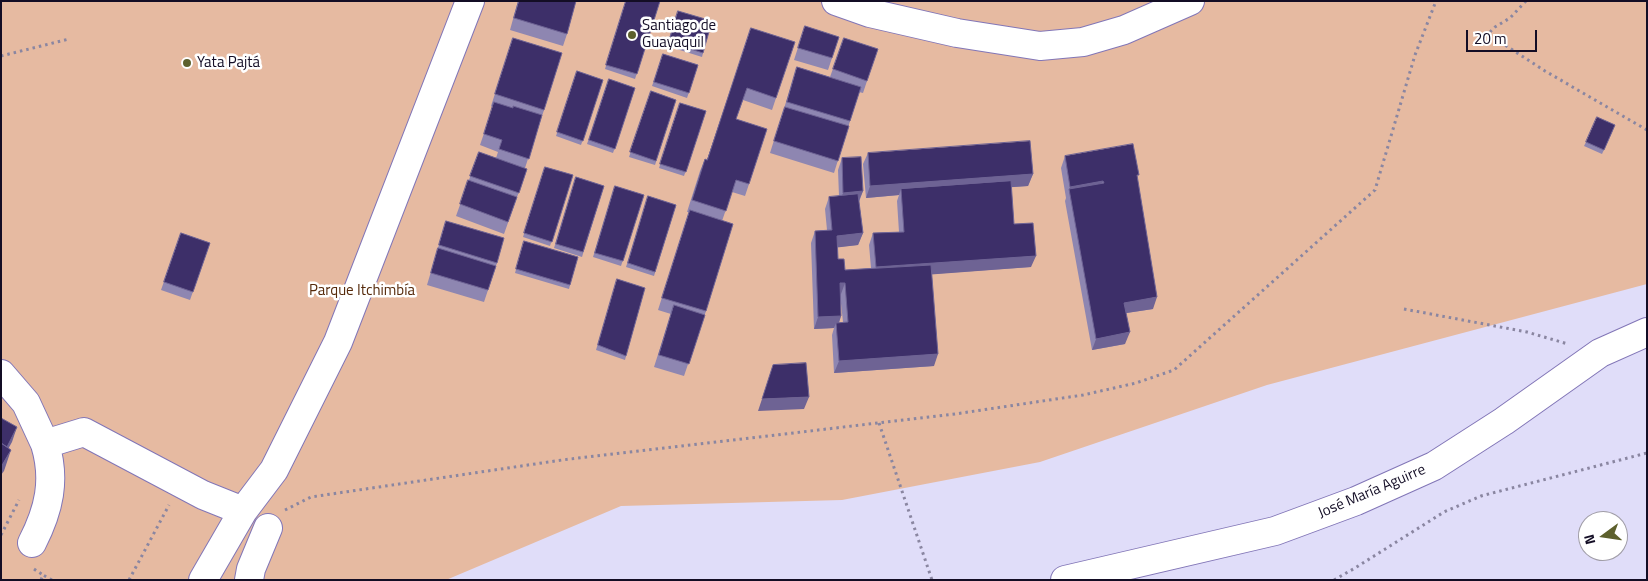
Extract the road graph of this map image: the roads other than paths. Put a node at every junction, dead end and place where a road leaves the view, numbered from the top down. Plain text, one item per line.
1 (836, 1) edge
2 (1190, 1) edge
3 (468, 4) edge
4 (1647, 332) edge
5 (1, 374) edge
6 (45, 444) junction
7 (243, 511) junction
8 (268, 528) road end
9 (32, 543) dead end
10 (203, 580) edge
11 (249, 580) edge
12 (1065, 580) edge

1 - 2 street
3 - 7 street
4 - 12 street, José María Aguirre
5 - 6 street
6 - 7 street
6 - 9 street
7 - 10 street
8 - 11 street

